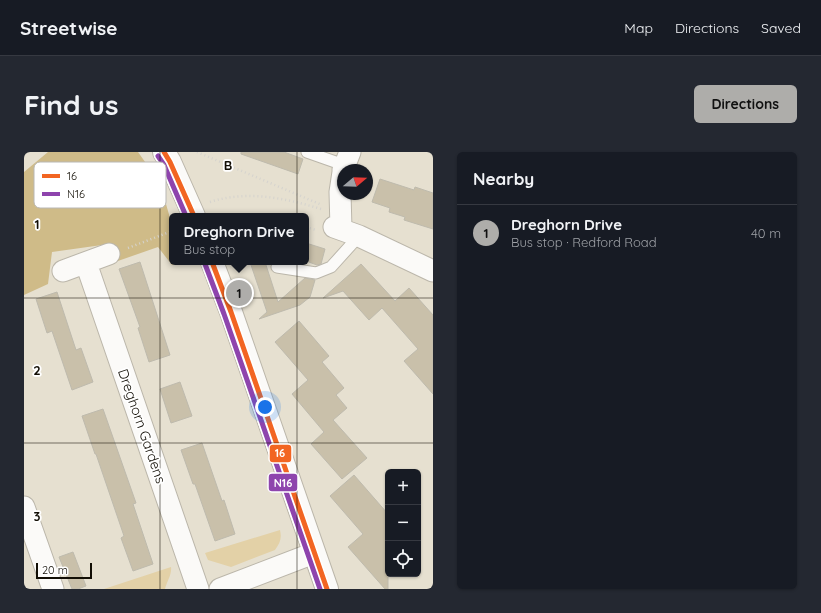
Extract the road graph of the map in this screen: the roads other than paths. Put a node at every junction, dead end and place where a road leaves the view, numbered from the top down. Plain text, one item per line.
1 (164, 152) edge
2 (307, 152) edge
3 (342, 164) edge
4 (340, 200) edge
5 (203, 212) edge
6 (341, 226) junction
7 (116, 252) road end
8 (86, 263) junction
9 (213, 265) edge
10 (277, 267) dead end
11 (63, 271) dead end
12 (433, 271) edge
13 (24, 507) edge
14 (314, 553) junction
15 (53, 589) edge
16 (198, 589) edge
17 (220, 589) edge
18 (327, 589) edge

1 - 5 main road
2 - 3 lane
4 - 6 street
6 - 10 lane
6 - 12 street
7 - 8 street
8 - 11 street
8 - 16 street, Dreghorn Gardens
9 - 14 main road
13 - 15 street
14 - 17 street
14 - 18 main road

